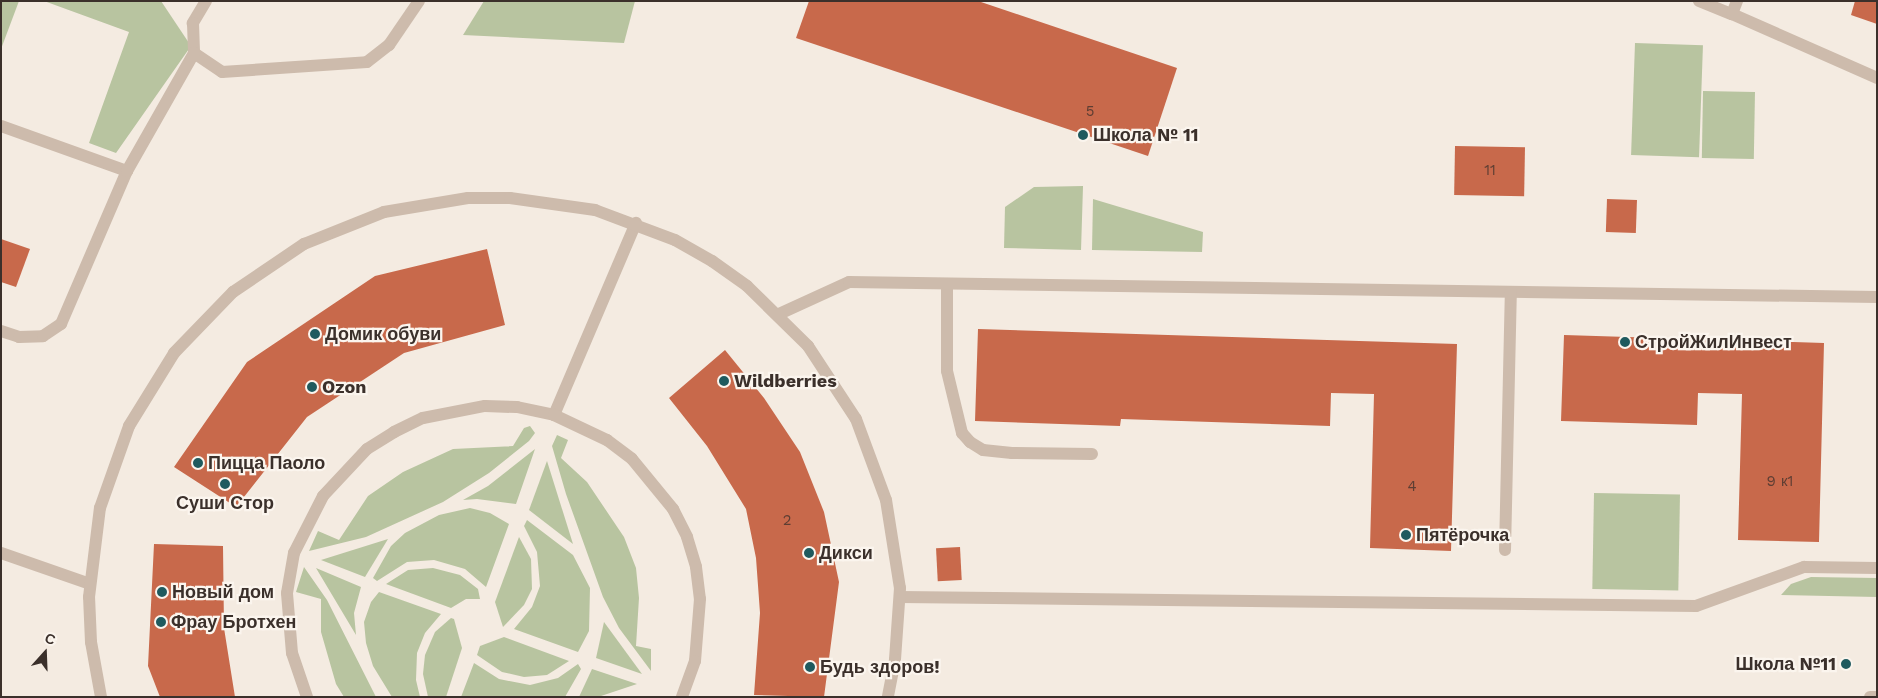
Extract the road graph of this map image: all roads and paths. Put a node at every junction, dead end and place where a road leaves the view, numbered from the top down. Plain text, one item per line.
1 (206, 1) edge
2 (419, 1) edge
3 (1700, 1) edge
4 (1737, 1) edge
5 (1732, 14) junction
6 (194, 53) junction
7 (1877, 78) edge
8 (1, 126) edge
9 (127, 171) junction
10 (636, 223) junction
11 (947, 285) junction
12 (1510, 292) junction
13 (1877, 297) edge
14 (779, 314) junction
15 (1, 331) edge
16 (554, 415) junction
17 (1092, 454) dead end
18 (1505, 550) dead end
19 (1, 553) edge
20 (1877, 568) edge
21 (90, 584) junction
22 (900, 597) junction
23 (101, 697) edge
24 (307, 697) edge
25 (682, 697) edge
26 (888, 697) edge
27 (1870, 697) edge
28 (1877, 697) edge

1 - 6 street
2 - 6 street
3 - 5 street
4 - 5 street
5 - 7 street
6 - 9 street
8 - 9 street
9 - 15 street
10 - 14 street
10 - 16 street
10 - 21 street
11 - 12 street
11 - 14 street
11 - 17 street
12 - 13 street
12 - 18 street
14 - 22 street
16 - 24 street
16 - 25 street
19 - 21 street
20 - 22 street
21 - 23 street
22 - 26 street
27 - 28 street

